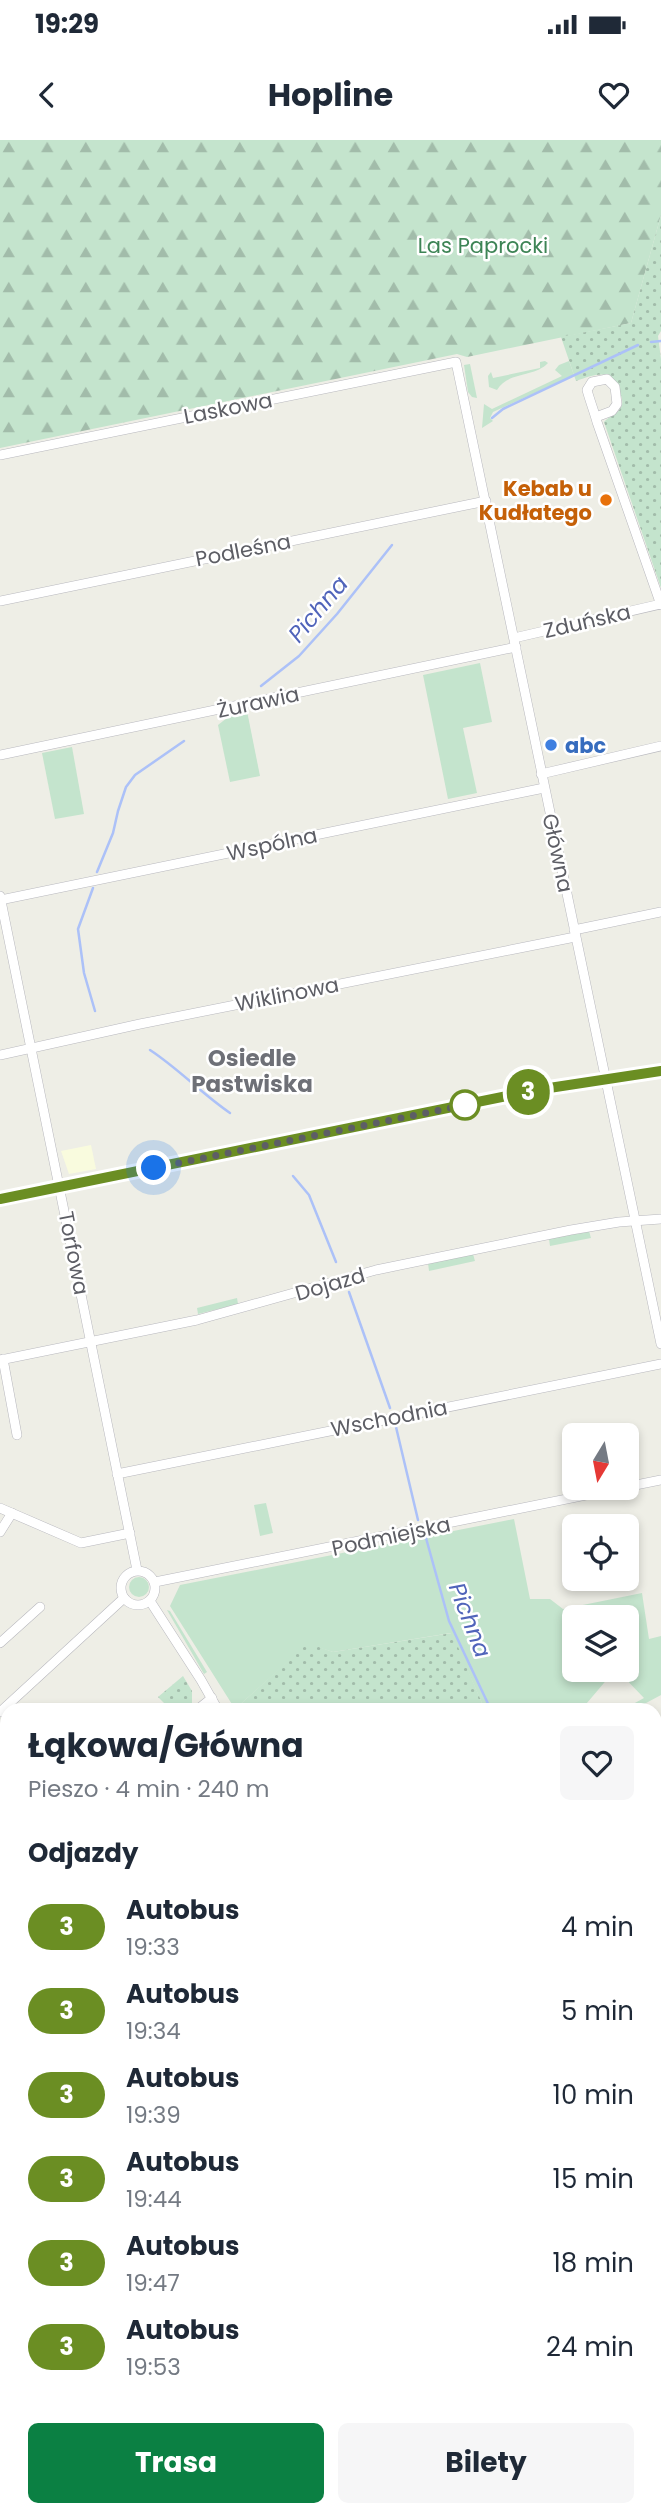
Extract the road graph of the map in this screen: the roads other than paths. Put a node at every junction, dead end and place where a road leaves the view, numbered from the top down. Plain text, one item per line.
1 (456, 362) joint
2 (596, 417) dead end
3 (0, 455) edge
4 (486, 501) junction
5 (0, 601) edge
6 (661, 605) edge
7 (515, 642) junction
8 (661, 746) edge
9 (0, 755) edge
10 (541, 774) junction
11 (544, 788) junction
12 (0, 899) edge
13 (661, 912) edge
14 (575, 933) junction
15 (31, 1048) junction
16 (0, 1055) edge
17 (661, 1071) edge
18 (605, 1079) junction
19 (61, 1187) junction
20 (0, 1199) edge
21 (661, 1219) edge
22 (635, 1222) junction
23 (91, 1341) junction
24 (661, 1345) edge
25 (1, 1359) edge
26 (661, 1364) edge
27 (17, 1435) dead end
28 (117, 1474) junction
29 (661, 1480) edge
30 (0, 1508) edge
31 (12, 1513) junction
32 (0, 1532) edge
33 (130, 1533) junction
34 (137, 1570) junction
35 (155, 1582) junction
36 (124, 1598) junction
37 (150, 1601) junction
38 (40, 1607) dead end
39 (0, 1643) edge
40 (212, 1698) junction
41 (10, 1703) edge
42 (206, 1703) edge
43 (214, 1703) edge

1 - 3 street, Laskowa
1 - 4 street, Główna
2 - 6 street
4 - 5 street, Podleśna
4 - 7 street, Główna
6 - 7 street, Zduńska
7 - 9 street, Żurawia
7 - 10 street, Główna
8 - 10 street
10 - 11 street, Główna
11 - 12 street, Wspólna
11 - 14 street, Główna
12 - 15 street, Torfowa
13 - 14 street, Wiklinowa
14 - 15 street, Wiklinowa
14 - 18 street, Główna
15 - 16 street, Wiklinowa
15 - 19 street, Torfowa
17 - 18 street
18 - 19 street
18 - 22 street, Główna
19 - 20 street
19 - 23 street, Torfowa
21 - 22 street, Dojazd
22 - 23 street, Dojazd
22 - 24 street, Główna
23 - 25 street, Dojazd
23 - 28 street, Torfowa
25 - 27 street
26 - 28 street, Wschodnia
28 - 33 street, Torfowa
29 - 35 street, Podmiejska
30 - 31 street
31 - 32 street
31 - 33 street
33 - 34 street, Torfowa
34 - 35 street
34 - 36 street
35 - 37 street
36 - 37 street
36 - 41 street
37 - 40 street
38 - 39 street
40 - 42 street
40 - 43 street

